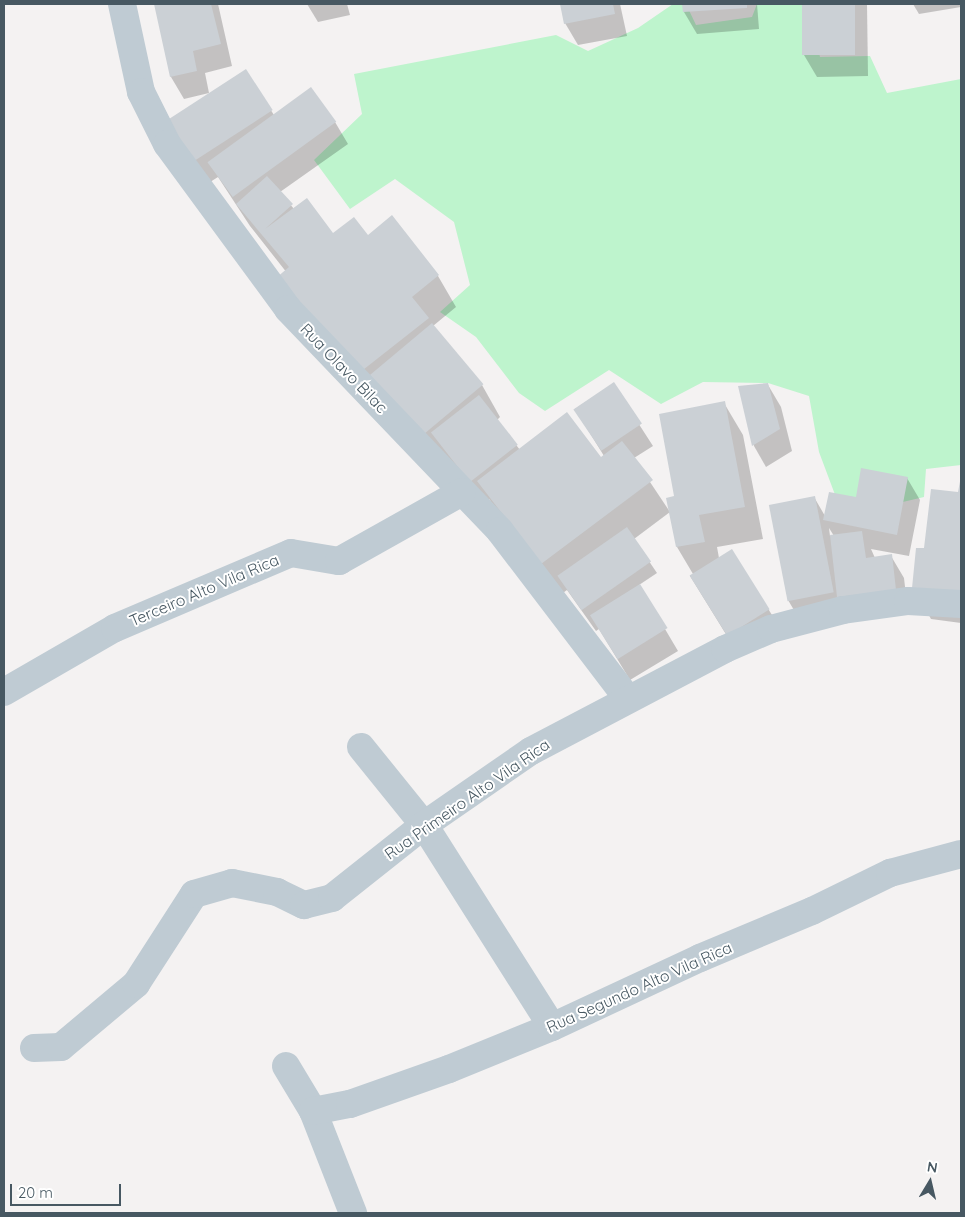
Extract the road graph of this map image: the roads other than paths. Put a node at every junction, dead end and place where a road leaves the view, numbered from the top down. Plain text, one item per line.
1 (122, 4) edge
2 (462, 492) junction
3 (961, 604) edge
4 (4, 692) edge
5 (627, 698) junction
6 (361, 747) dead end
7 (424, 825) junction
8 (961, 854) edge
9 (552, 1027) junction
10 (34, 1048) dead end
11 (286, 1066) dead end
12 (313, 1111) junction
13 (354, 1213) edge

1 - 2 street, Rua Olavo Bilac
2 - 4 street, Terceiro Alto Vila Rica
2 - 5 street, Rua Olavo Bilac
3 - 5 street, Rua Primeiro Alto Vila Rica
5 - 7 street, Rua Primeiro Alto Vila Rica
6 - 7 street
7 - 9 street
7 - 10 street, Rua Primeiro Alto Vila Rica
8 - 9 street, Rua Segundo Alto Vila Rica
9 - 12 street, Rua Segundo Alto Vila Rica
11 - 12 street
12 - 13 street

